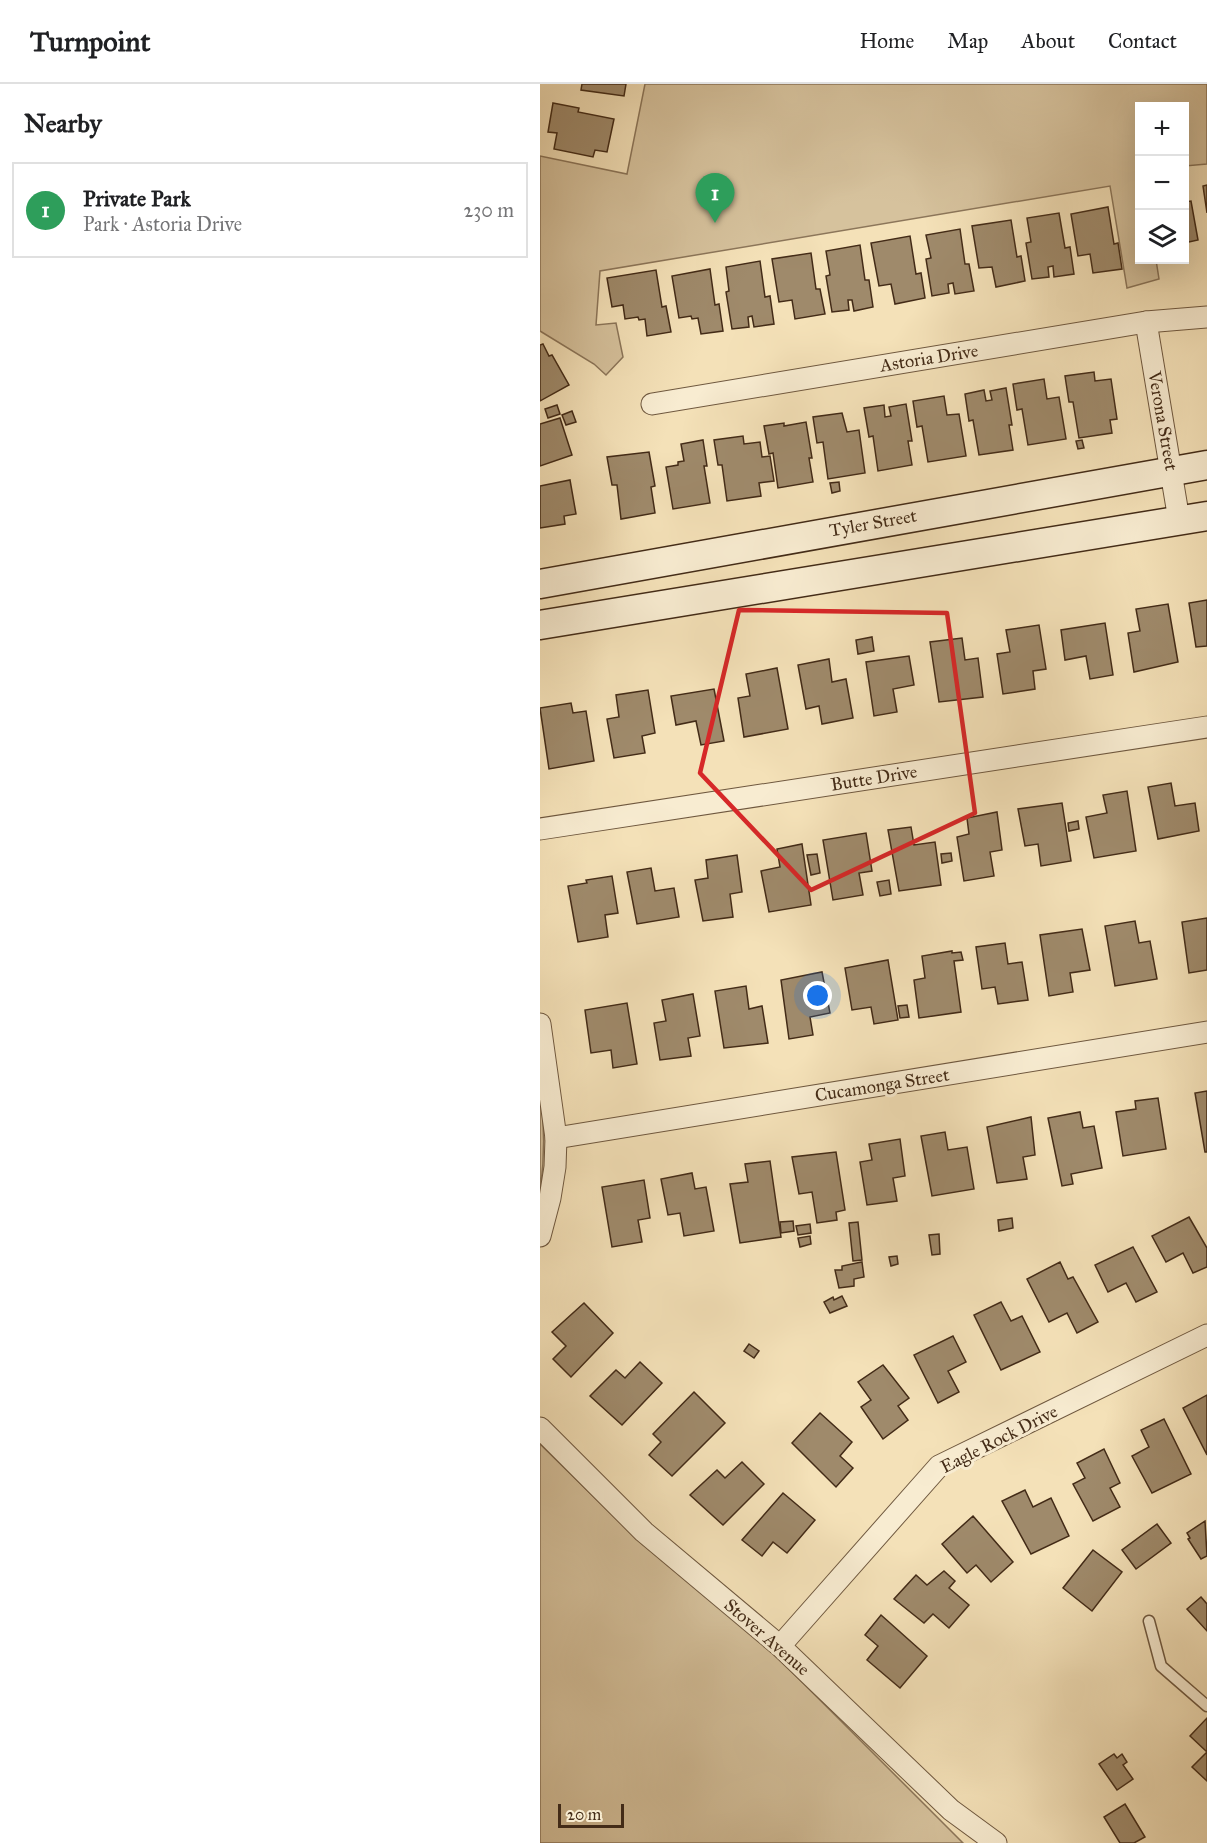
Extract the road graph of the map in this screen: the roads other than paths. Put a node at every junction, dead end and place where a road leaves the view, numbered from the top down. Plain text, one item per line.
1 (1207, 317) edge
2 (1146, 322) junction
3 (652, 404) dead end
4 (1207, 465) edge
5 (1172, 469) junction
6 (1207, 516) edge
7 (1179, 520) junction
8 (540, 584) edge
9 (540, 625) edge
10 (1207, 727) edge
11 (540, 830) edge
12 (540, 1024) edge
13 (1207, 1032) edge
14 (556, 1138) junction
15 (540, 1236) edge
16 (1207, 1335) edge
17 (540, 1428) edge
18 (1149, 1621) dead end
19 (780, 1646) junction
20 (1207, 1706) edge
21 (996, 1843) edge

1 - 2 street, Astoria Drive
2 - 3 street, Astoria Drive
2 - 5 street, Verona Street
4 - 5 main road, Tyler Street
5 - 7 street, Verona Street
5 - 8 main road, Tyler Street
6 - 7 main road
7 - 9 main road
10 - 11 street, Butte Drive
12 - 14 street
13 - 14 street, Cucamonga Street
14 - 15 street
16 - 19 street, Eagle Rock Drive
17 - 19 street, Stover Avenue
18 - 20 lane
19 - 21 street, Stover Avenue

